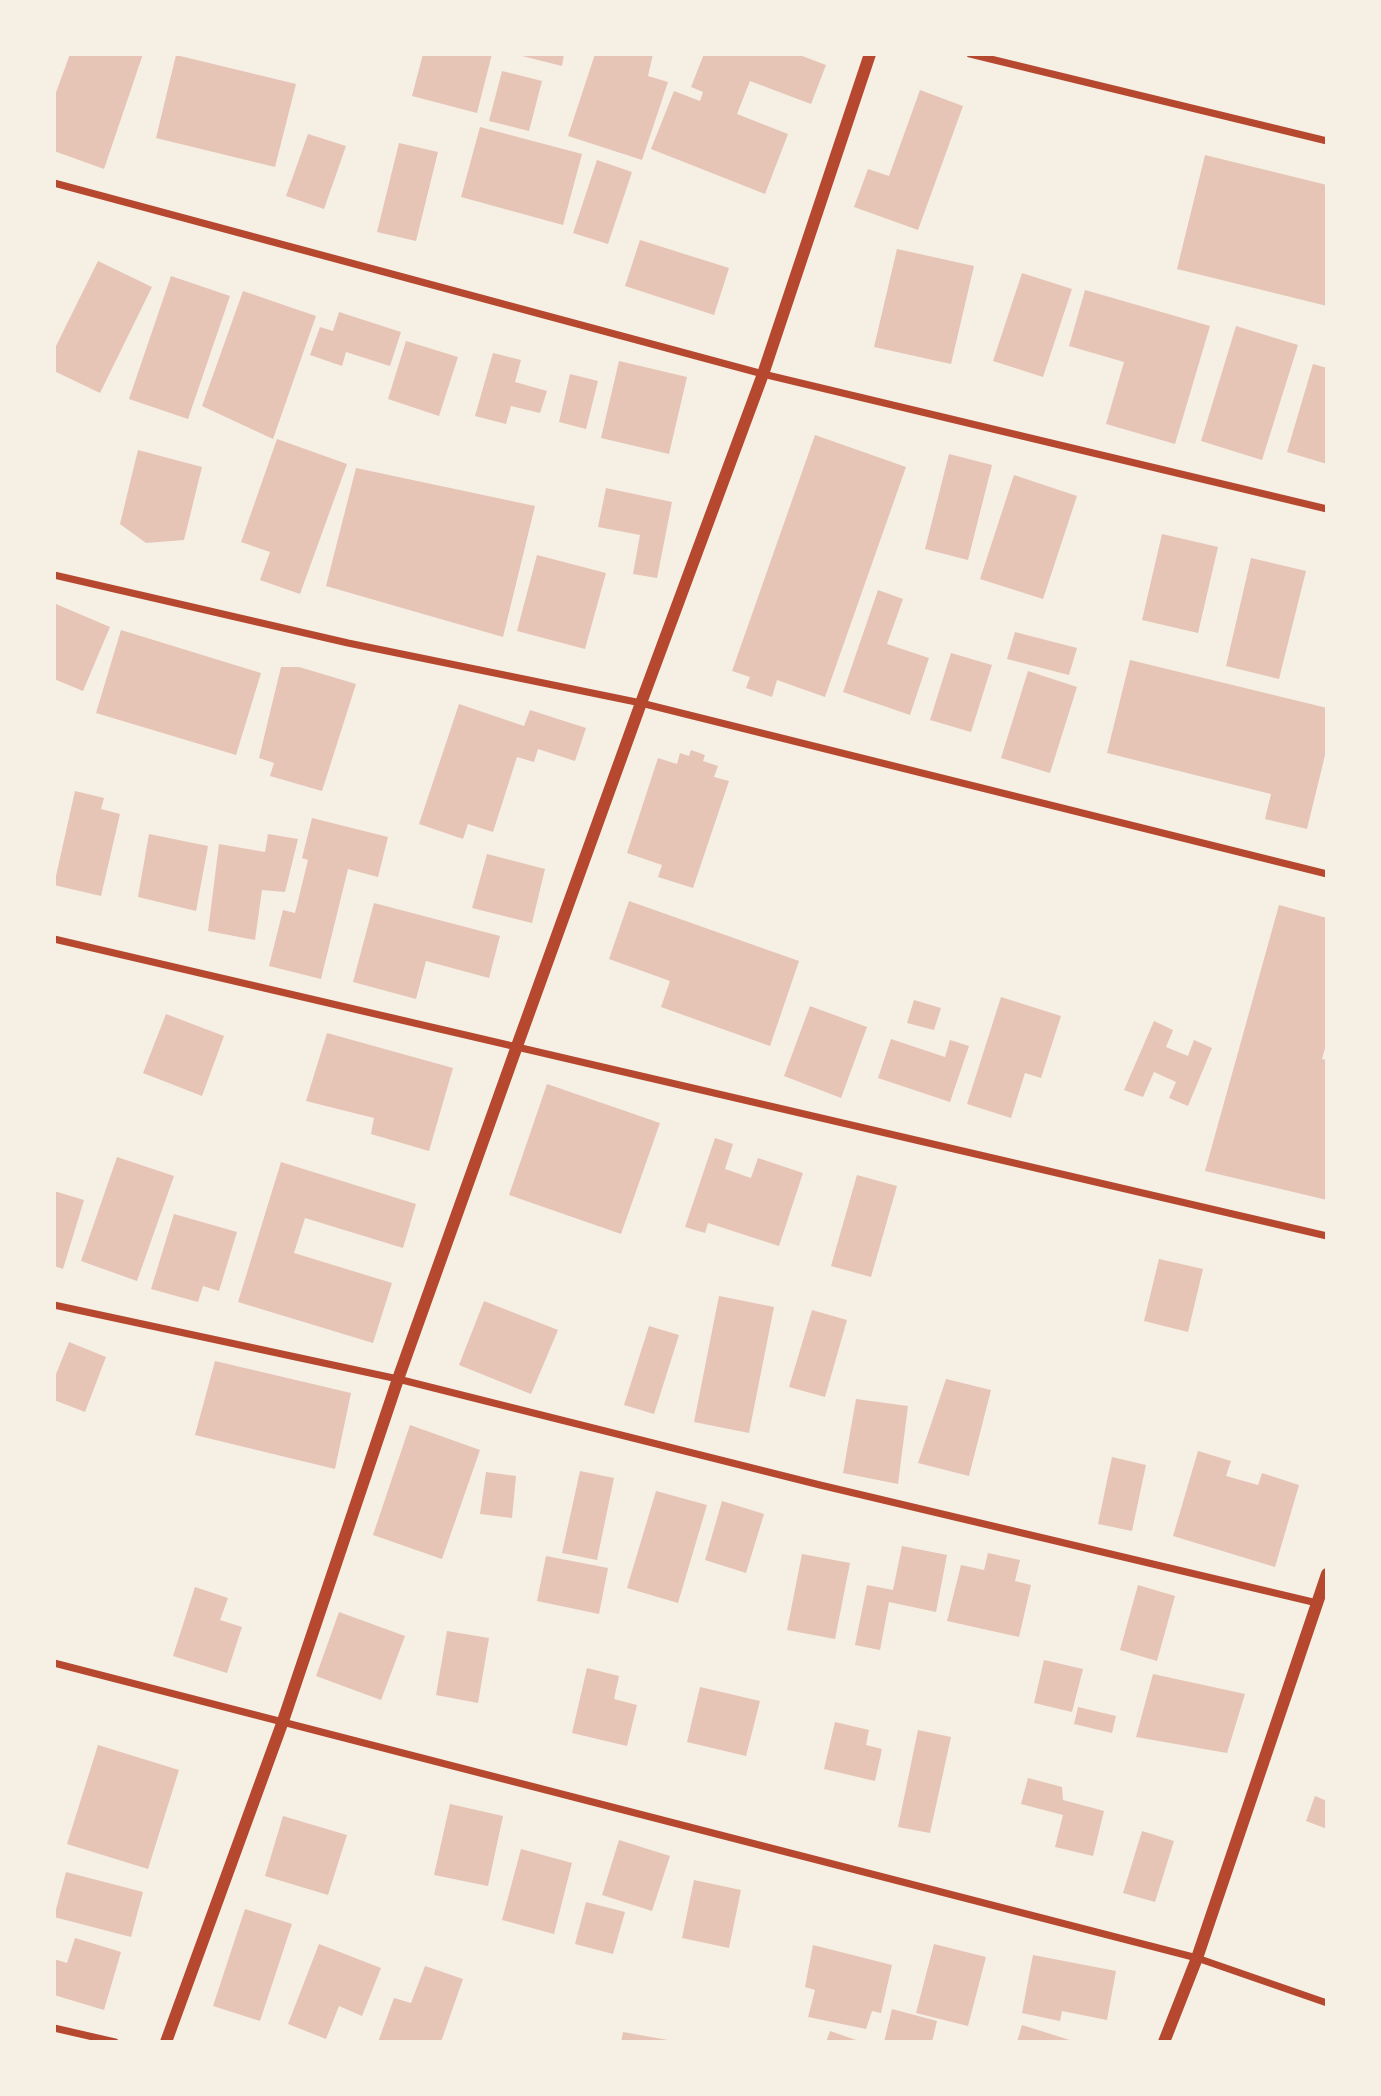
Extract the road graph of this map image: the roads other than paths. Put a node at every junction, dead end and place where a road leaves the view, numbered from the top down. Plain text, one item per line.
1 (870, 54) edge
2 (970, 54) edge
3 (1327, 141) edge
4 (54, 183) edge
5 (763, 374) junction
6 (1327, 509) edge
7 (54, 575) edge
8 (641, 703) junction
9 (1327, 874) edge
10 (54, 939) edge
11 (517, 1046) junction
12 (1327, 1236) edge
13 (54, 1305) edge
14 (398, 1379) junction
15 (1327, 1574) edge
16 (1317, 1603) junction
17 (54, 1663) edge
18 (283, 1721) junction
19 (1197, 1958) junction
20 (1327, 2003) edge
21 (54, 2028) edge
22 (115, 2042) edge
23 (166, 2042) edge
24 (1164, 2042) edge

1 - 5 street
2 - 3 street
4 - 5 street
5 - 6 street
5 - 8 street
7 - 8 street
8 - 9 street
8 - 11 street
10 - 11 street
11 - 12 street
11 - 14 street
13 - 14 street
14 - 16 street
14 - 18 street
15 - 16 street
16 - 19 street
17 - 18 street
18 - 19 street
18 - 23 street
19 - 20 street
19 - 24 street
21 - 22 street

